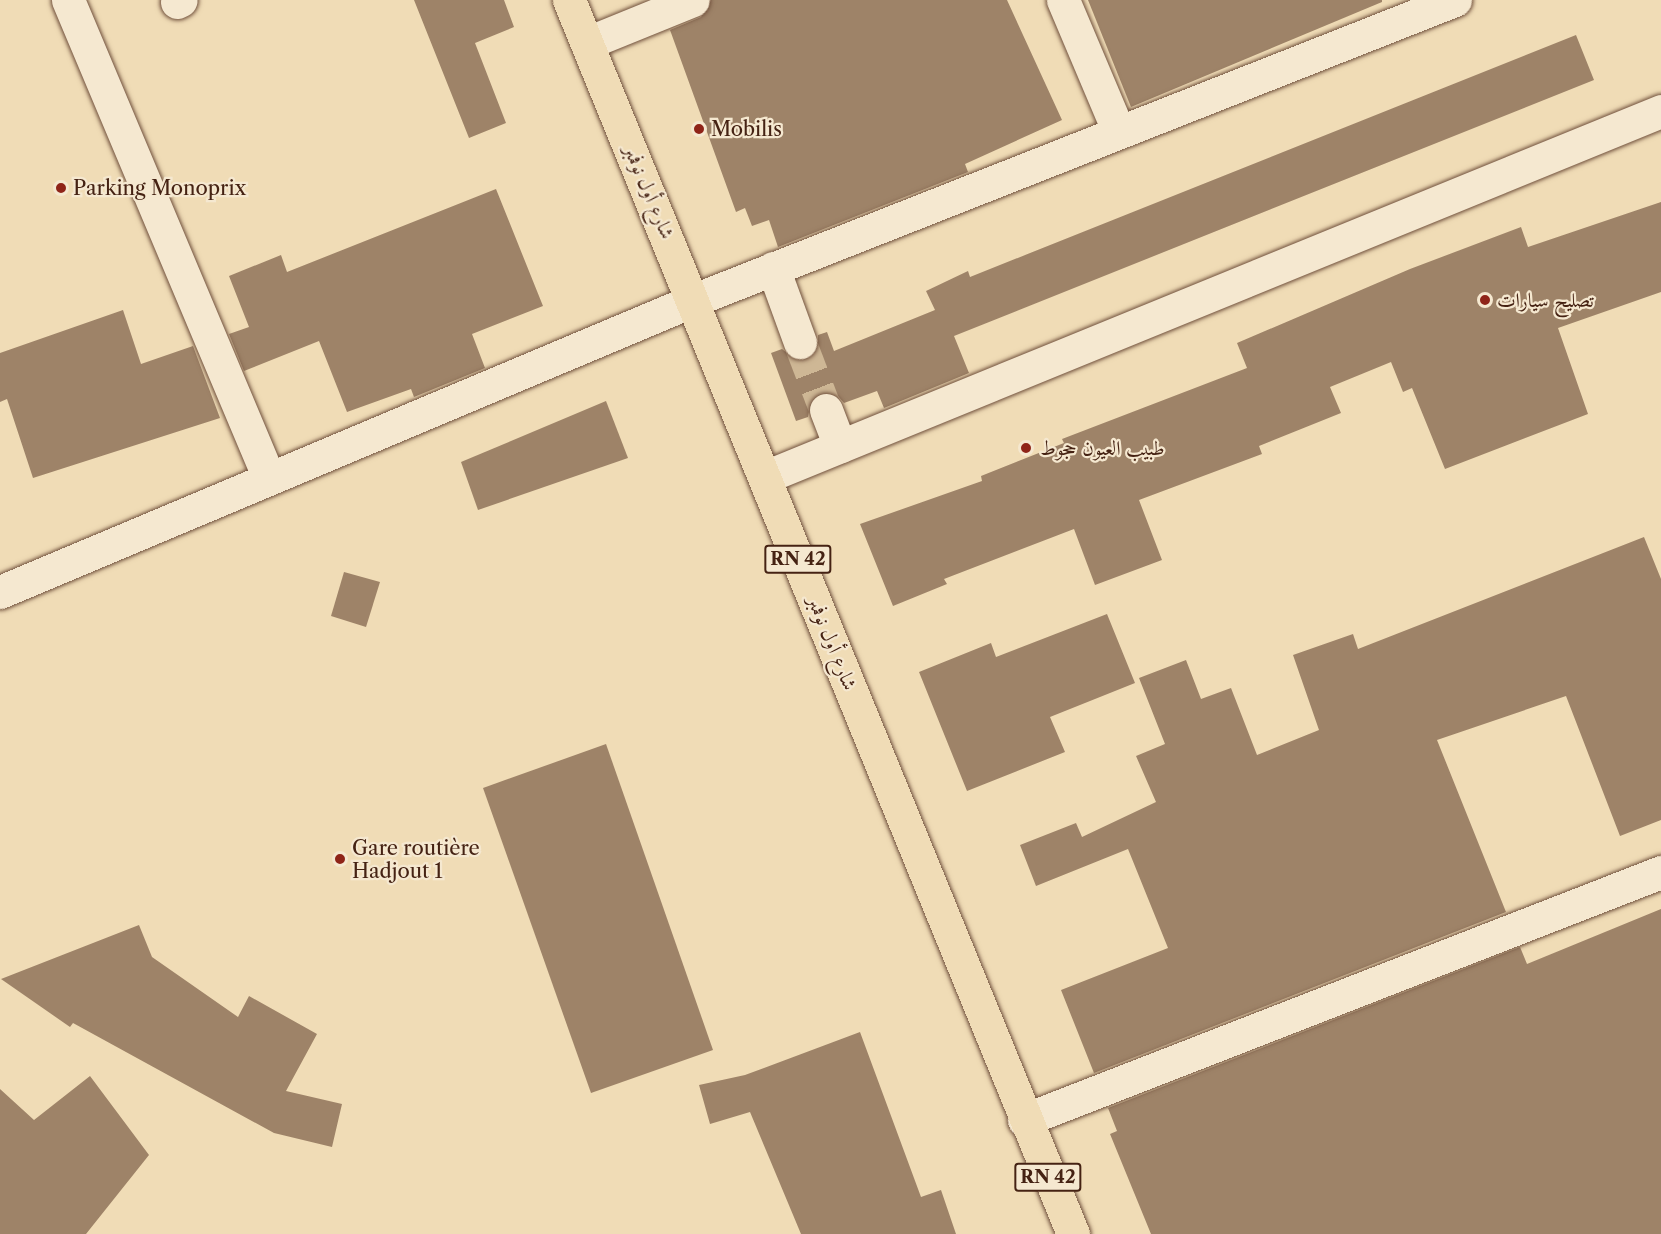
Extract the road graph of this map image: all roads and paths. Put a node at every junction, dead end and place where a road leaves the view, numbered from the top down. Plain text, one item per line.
1 (68, 0) edge
2 (569, 0) edge
3 (693, 0) edge
4 (1063, 0) edge
5 (1455, 0) edge
6 (587, 43) junction
7 (1661, 111) edge
8 (1118, 130) junction
9 (773, 268) junction
10 (694, 300) junction
11 (800, 342) tunnel mouth
12 (826, 410) tunnel mouth
13 (840, 446) junction
14 (268, 476) junction
15 (765, 477) junction
16 (0, 592) edge
17 (1661, 872) edge
18 (1024, 1120) junction
19 (1073, 1234) edge

1 - 14 street
2 - 6 main road, شارع أول نوفمبر / RN 42
3 - 6 street
4 - 8 street
5 - 8 street
6 - 10 main road, شارع أول نوفمبر / RN 42
7 - 13 street
8 - 9 street
9 - 10 street
9 - 11 street
10 - 14 street
10 - 15 main road, شارع أول نوفمبر / RN 42
12 - 13 street
13 - 15 street
14 - 16 street
15 - 18 main road, شارع أول نوفمبر / RN 42
17 - 18 street
18 - 19 main road, RN 42

